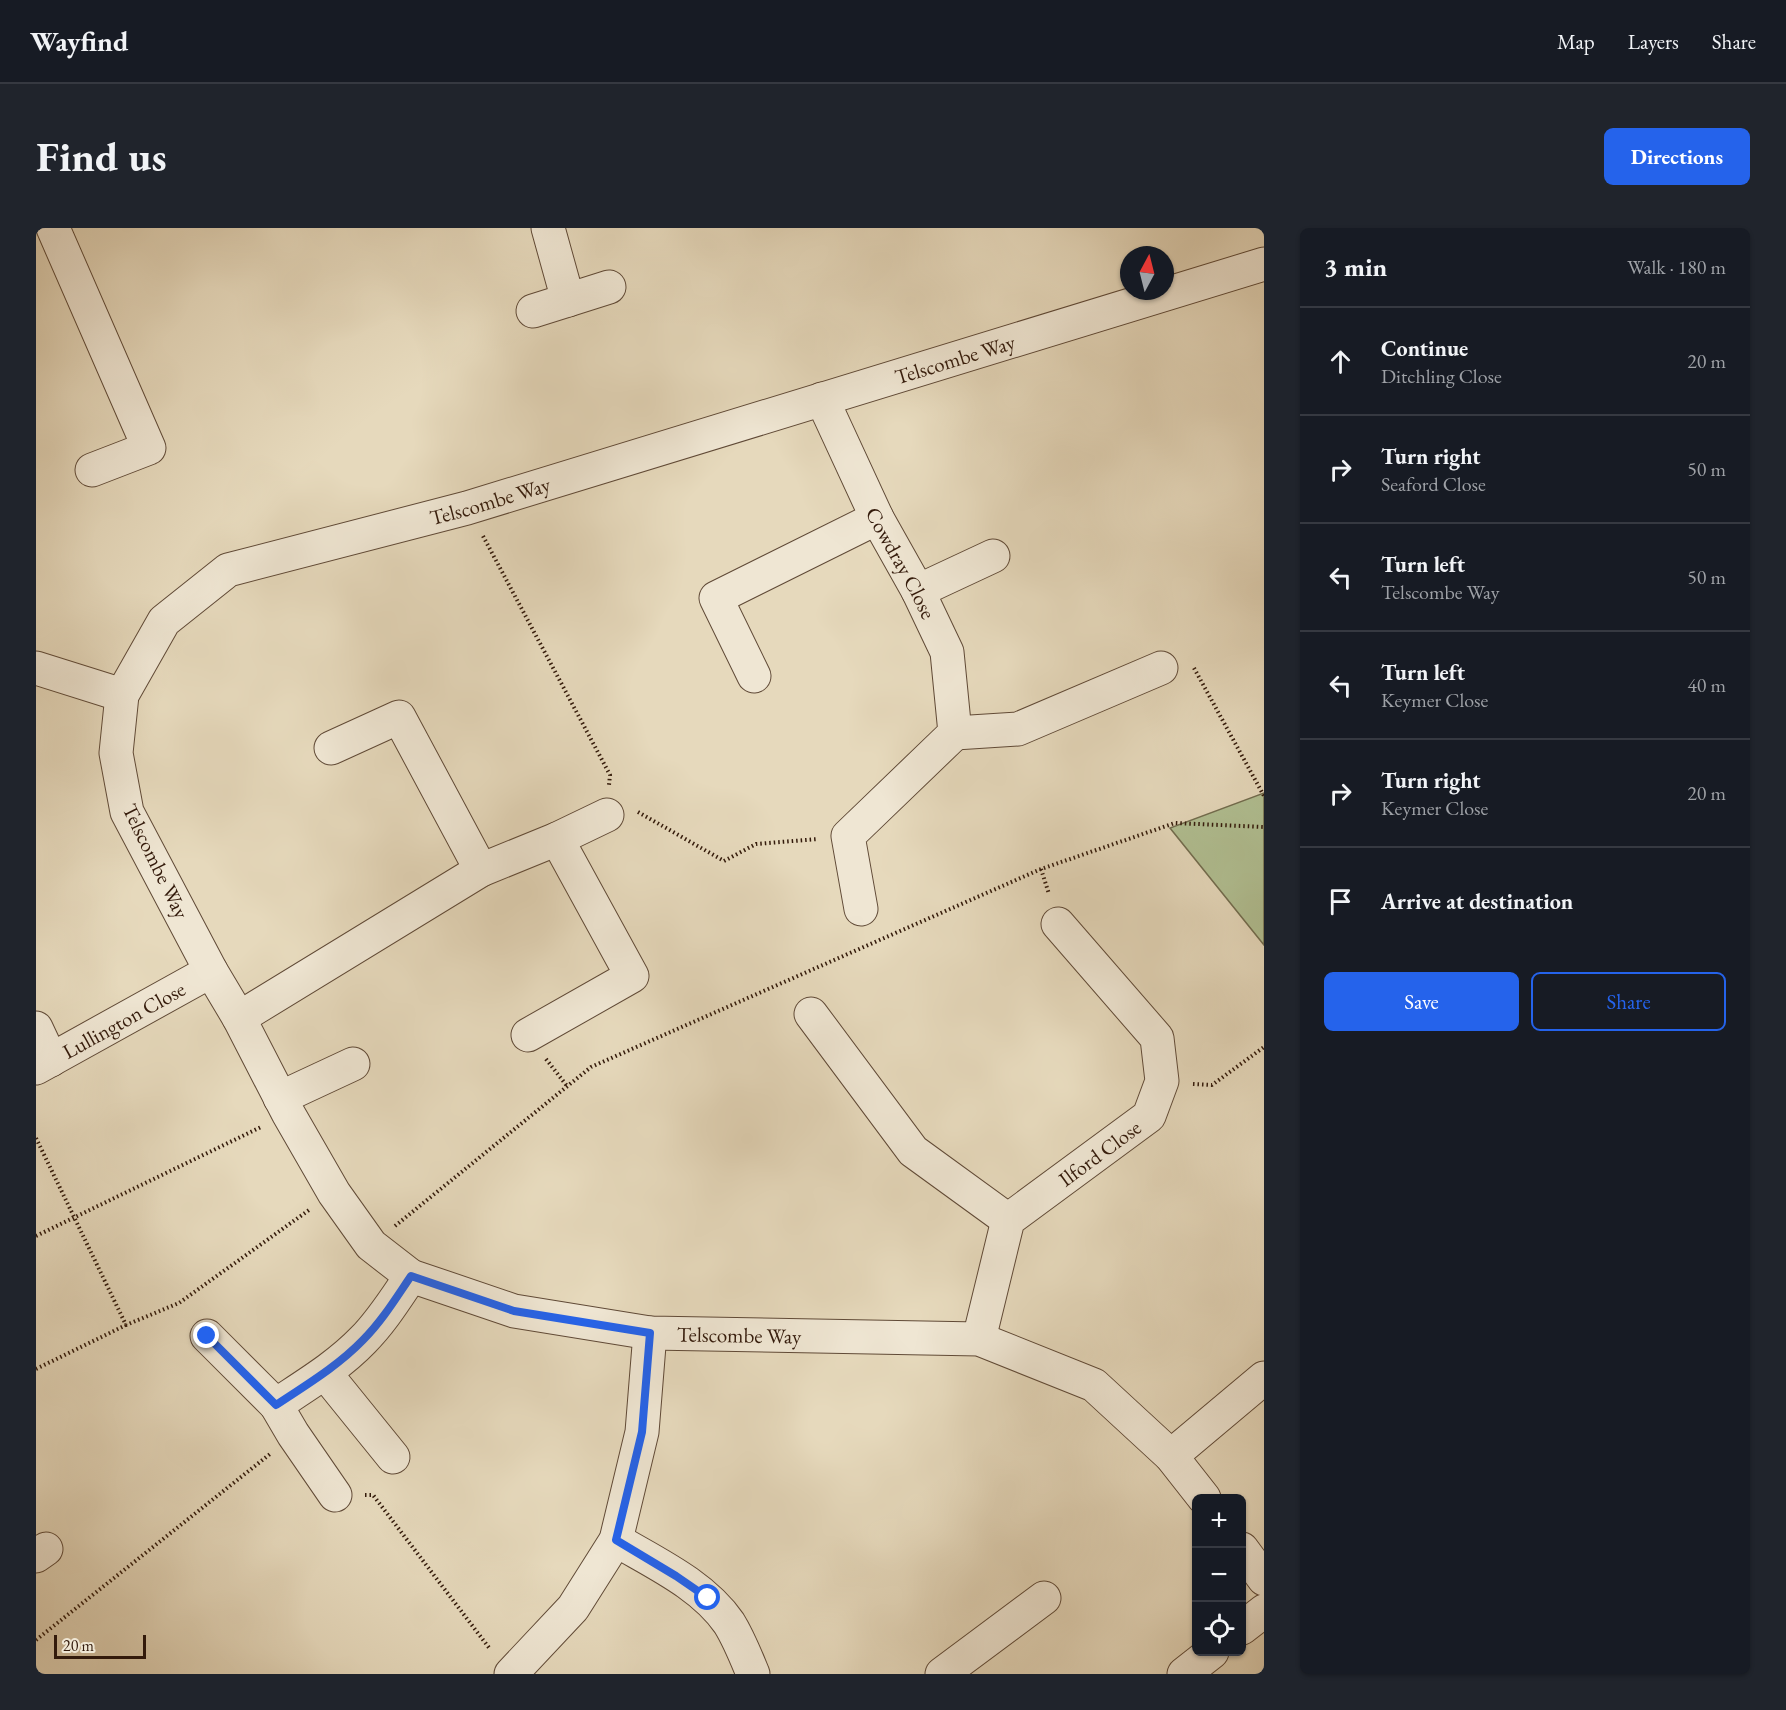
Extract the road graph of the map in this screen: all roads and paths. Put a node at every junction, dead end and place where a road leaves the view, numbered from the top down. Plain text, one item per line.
1 (53, 228) edge
2 (548, 228) edge
3 (1260, 275) edge
4 (609, 287) dead end
5 (568, 300) junction
6 (533, 311) dead end
7 (822, 399) junction
8 (92, 470) dead end
9 (467, 508) junction
10 (877, 518) junction
11 (993, 556) dead end
12 (918, 591) junction
13 (36, 668) edge
14 (1161, 668) joint
15 (753, 676) dead end
16 (122, 695) junction
17 (955, 733) junction
18 (331, 748) dead end
19 (1264, 796) edge
20 (607, 815) junction
21 (848, 836) junction
22 (557, 839) junction
23 (481, 870) junction
24 (861, 909) dead end
25 (1058, 924) dead end
26 (211, 971) junction
27 (811, 1014) dead end
28 (239, 1018) junction
29 (36, 1028) edge
30 (528, 1035) dead end
31 (1264, 1047) edge
32 (44, 1064) edge
33 (353, 1064) dead end
34 (1162, 1081) junction
35 (284, 1106) junction
36 (36, 1138) edge
37 (334, 1192) junction
38 (74, 1217) junction
39 (1008, 1220) junction
40 (36, 1236) edge
41 (411, 1276) junction
42 (126, 1325) junction
43 (650, 1333) junction
44 (207, 1336) dead end
45 (979, 1339) junction
46 (36, 1369) edge
47 (324, 1372) junction
48 (1264, 1378) edge
49 (276, 1405) junction
50 (293, 1434) junction
51 (1172, 1456) junction
52 (393, 1457) dead end
53 (1201, 1494) edge
54 (335, 1495) joint
55 (616, 1540) junction
56 (1246, 1554) edge
57 (1264, 1579) edge
58 (1044, 1598) dead end
59 (1264, 1611) edge
60 (1246, 1626) edge
61 (36, 1640) edge
62 (1207, 1656) edge
63 (503, 1665) edge
64 (753, 1674) edge
65 (942, 1674) edge
66 (1184, 1674) edge

1 - 8 street
2 - 5 street
3 - 7 street, Telscombe Way
4 - 5 street
5 - 6 street
7 - 9 street, Telscombe Way
7 - 10 street, Cowdray Close
9 - 16 street, Telscombe Way
9 - 20 path
10 - 12 street, Cowdray Close
10 - 15 street
11 - 12 street
12 - 17 street, Cowdray Close
13 - 16 street
14 - 17 street
14 - 19 path
16 - 26 street, Telscombe Way
17 - 21 street
18 - 23 street
20 - 21 path
20 - 22 street
21 - 24 street
22 - 23 street
22 - 30 street
23 - 28 street
25 - 34 street, Ilford Close
26 - 28 street, Telscombe Way
26 - 32 street, Lullington Close
27 - 39 street
28 - 35 street, Telscombe Way
29 - 32 street
31 - 34 path
33 - 35 street
34 - 39 street, Ilford Close
35 - 37 street, Telscombe Way
35 - 38 path
36 - 38 path
37 - 41 street, Telscombe Way
37 - 42 path
38 - 40 path
38 - 42 path
39 - 45 street
41 - 43 street, Telscombe Way
41 - 47 street
42 - 46 path
43 - 45 street, Telscombe Way
43 - 55 street
44 - 49 street
45 - 51 street, Telscombe Way
47 - 49 street
47 - 52 street
48 - 51 street
49 - 50 street
50 - 54 street
50 - 61 path
51 - 53 street, Telscombe Way
54 - 63 path
55 - 63 street
55 - 64 street
56 - 57 street
58 - 65 street
59 - 60 street
62 - 66 street

